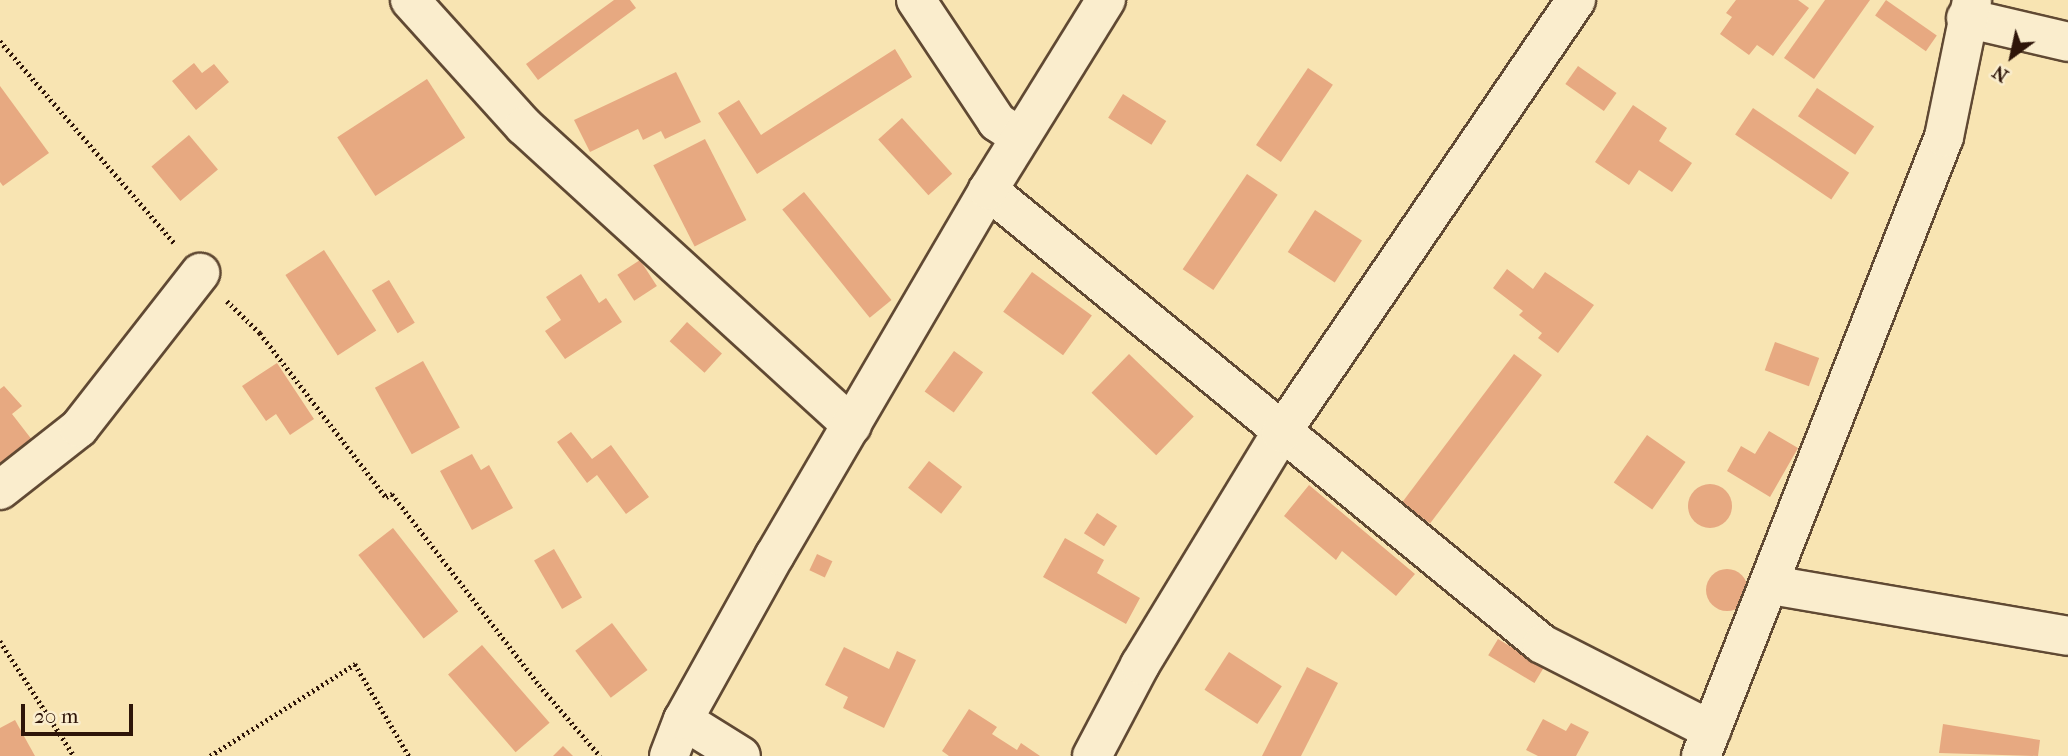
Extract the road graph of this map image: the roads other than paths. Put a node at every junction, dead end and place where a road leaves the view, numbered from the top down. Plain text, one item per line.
1 (410, 0) edge
2 (916, 0) edge
3 (1106, 0) edge
4 (1576, 0) edge
5 (1969, 9) edge
6 (2068, 41) edge
7 (1020, 137) junction
8 (988, 190) junction
9 (200, 273) road end
10 (852, 425) junction
11 (1282, 433) junction
12 (0, 490) edge
13 (1771, 585) junction
14 (2068, 636) edge
15 (683, 720) junction
16 (1706, 743) edge
17 (669, 756) edge
18 (741, 756) edge
19 (1092, 756) edge

1 - 10 street
2 - 7 street
3 - 7 street
4 - 11 street
5 - 6 street
5 - 13 street
7 - 8 street
8 - 10 street
8 - 11 street
9 - 12 street
10 - 15 street
11 - 16 street
11 - 19 street
13 - 14 street
13 - 16 street
15 - 17 street
15 - 18 street

